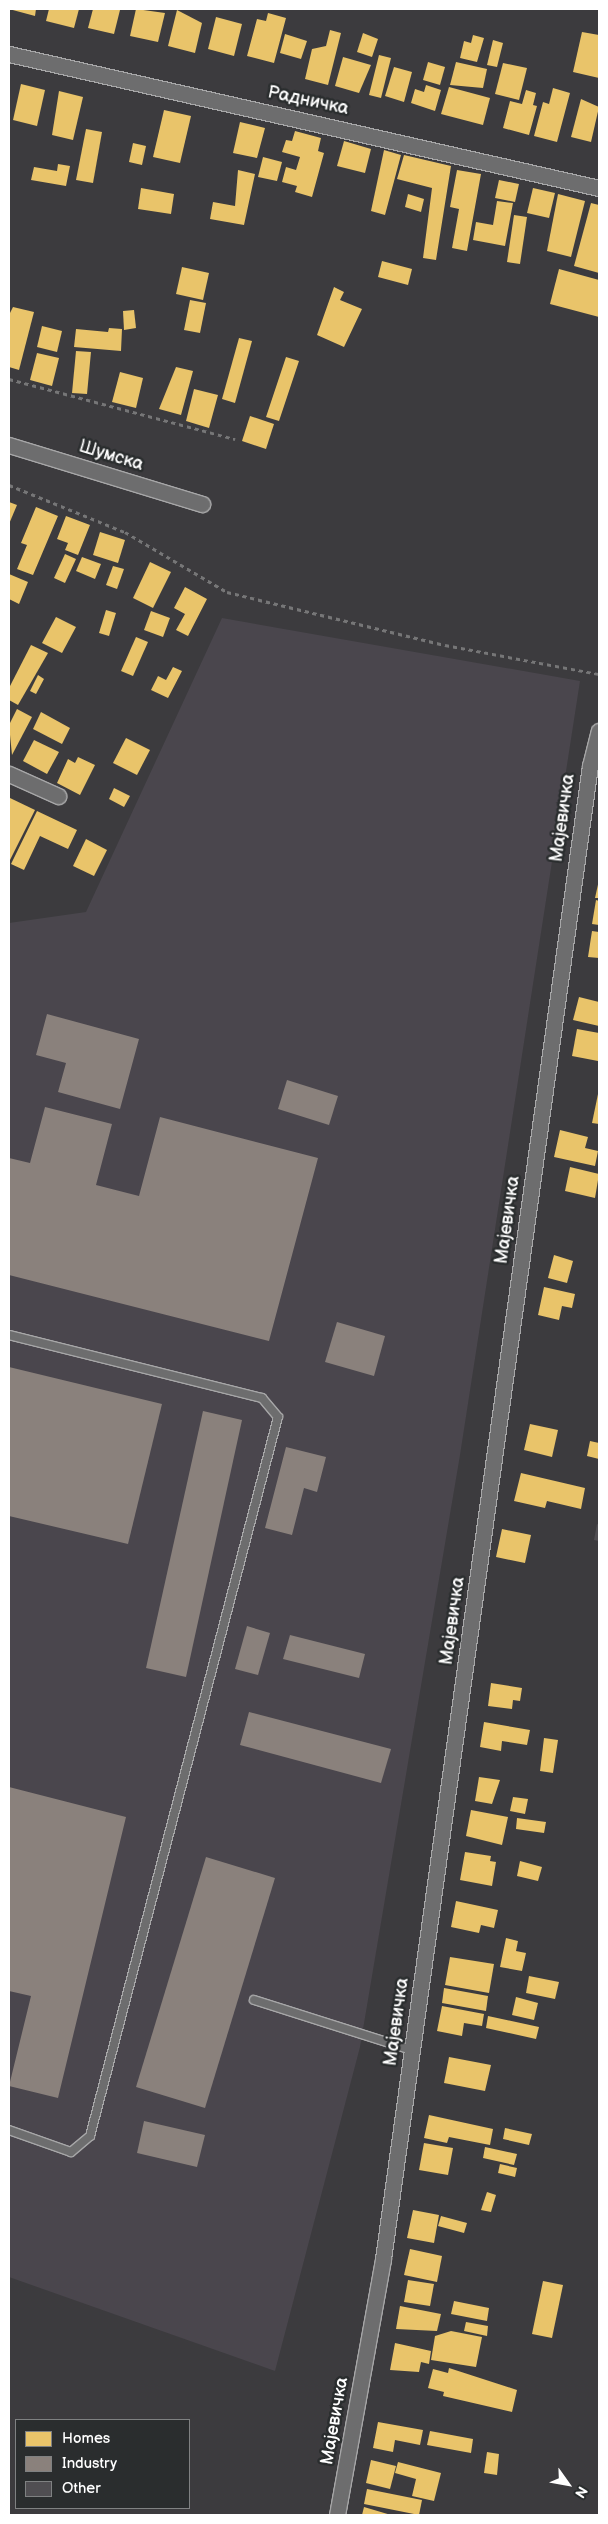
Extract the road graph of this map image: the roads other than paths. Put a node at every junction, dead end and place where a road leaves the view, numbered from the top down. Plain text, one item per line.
1 (9, 54) edge
2 (599, 188) edge
3 (9, 445) edge
4 (202, 504) dead end
5 (599, 731) edge
6 (9, 774) edge
7 (58, 796) dead end
8 (9, 1335) edge
9 (254, 2000) dead end
10 (412, 2050) junction
11 (9, 2130) edge
12 (337, 2515) edge

1 - 2 street, Радничка
3 - 4 street, Шумска
5 - 10 street, Мајевичка
6 - 7 street
8 - 11 lane
9 - 10 lane
10 - 12 street, Мајевичка

